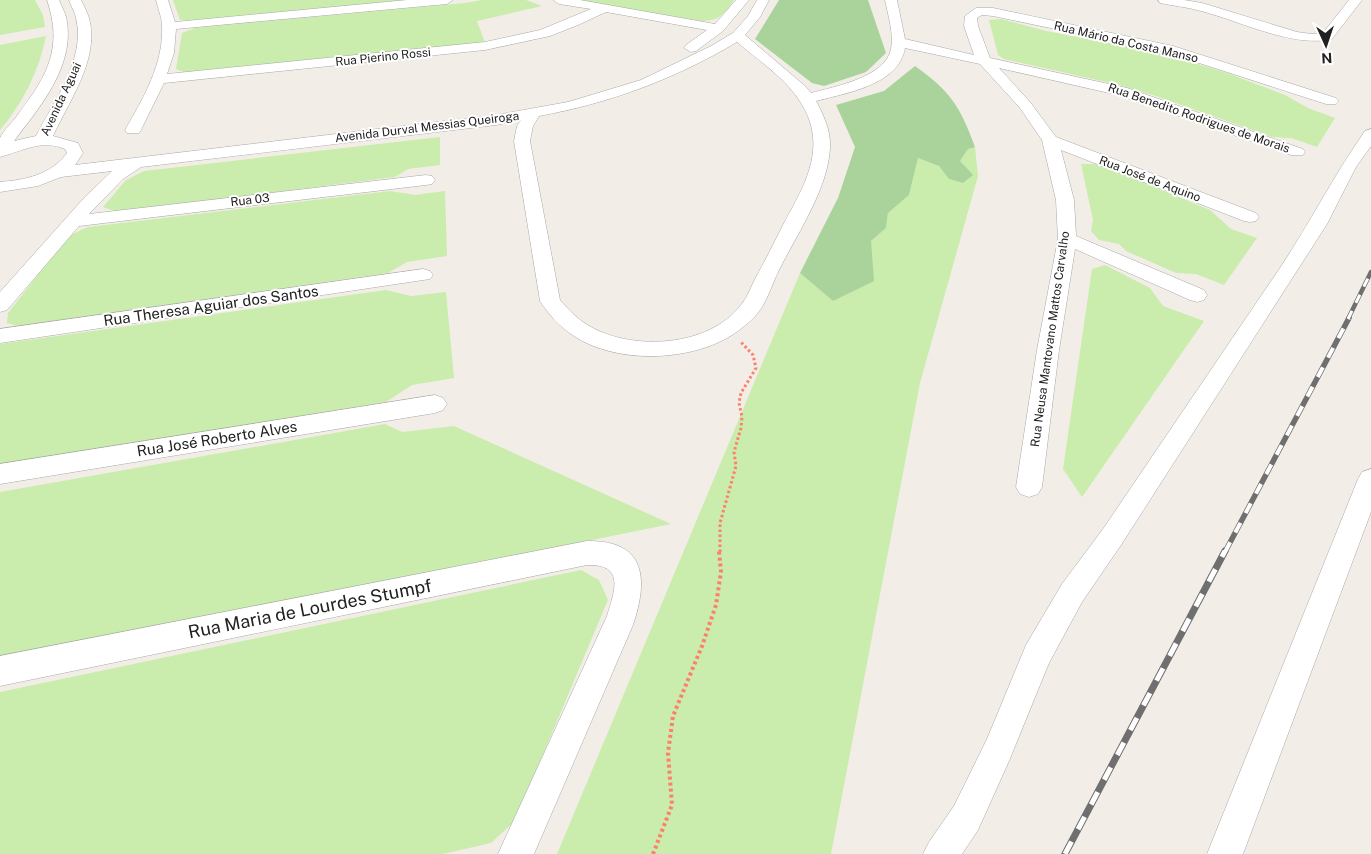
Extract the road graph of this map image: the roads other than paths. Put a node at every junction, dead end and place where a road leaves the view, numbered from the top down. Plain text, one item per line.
1 (53, 0) edge
2 (75, 0) edge
3 (162, 0) edge
4 (447, 0) edge
5 (559, 0) edge
6 (743, 0) edge
7 (763, 0) edge
8 (891, 0) edge
9 (1164, 0) edge
10 (1356, 0) edge
11 (1206, 4) edge
12 (602, 9) junction
13 (976, 12) joint
14 (169, 26) junction
15 (718, 28) junction
16 (738, 36) junction
17 (898, 42) junction
18 (716, 49) junction
19 (983, 59) junction
20 (766, 60) junction
21 (158, 79) junction
22 (808, 99) junction
23 (1331, 102) dead end
24 (533, 114) junction
25 (496, 120) junction
26 (133, 130) dead end
27 (1371, 134) edge
28 (1050, 140) junction
29 (42, 141) junction
30 (522, 141) junction
31 (0, 150) edge
32 (1298, 152) dead end
33 (86, 157) junction
34 (138, 163) junction
35 (426, 180) dead end
36 (4, 189) edge
37 (90, 202) junction
38 (1250, 217) dead end
39 (74, 221) junction
40 (1067, 239) junction
41 (423, 275) dead end
42 (1197, 294) dead end
43 (0, 305) edge
44 (0, 336) edge
45 (435, 404) dead end
46 (0, 474) edge
47 (1371, 479) edge
48 (1029, 487) dead end
49 (0, 671) edge
50 (516, 854) edge
51 (941, 854) edge
52 (1225, 854) edge

1 - 31 street, Avenida Aguai
2 - 29 street, Avenida Aguai
3 - 14 street
4 - 14 street
5 - 12 street
6 - 15 street, Avenida Durval Messias Queiroga
7 - 16 street, Avenida Durval Messias Queiroga
8 - 17 street
9 - 11 street
10 - 11 street
12 - 15 street
12 - 21 street, Rua Pierino Rossi
13 - 19 street, Rua Neusa Mantovano Mattos Carvalho
13 - 23 street, Rua Mário da Costa Manso
14 - 21 street
15 - 33 street, Avenida Durval Messias Queiroga
16 - 18 street, Avenida Durval Messias Queiroga
16 - 20 street
17 - 19 street, Rua Benedito Rodrigues de Morais
17 - 22 street
18 - 20 street
18 - 24 street, Avenida Durval Messias Queiroga
19 - 28 street, Rua Neusa Mantovano Mattos Carvalho
19 - 32 street, Rua Benedito Rodrigues de Morais
20 - 22 street
21 - 26 street
22 - 30 street
24 - 25 street, Avenida Durval Messias Queiroga
24 - 30 street
25 - 30 street
25 - 34 street, Avenida Durval Messias Queiroga
27 - 51 street
28 - 38 street, Rua José de Aquino
28 - 40 street, Rua Neusa Mantovano Mattos Carvalho
29 - 31 street
29 - 33 street
33 - 34 street, Avenida Durval Messias Queiroga
33 - 36 street
33 - 37 street
34 - 37 street
35 - 39 street, Rua 03
37 - 39 street
39 - 43 street
40 - 42 street
40 - 48 street, Rua Neusa Mantovano Mattos Carvalho
41 - 44 street, Rua Theresa Aguiar dos Santos
45 - 46 street, Rua José Roberto Alves
47 - 52 street
49 - 50 street, Rua Maria de Lourdes Stumpf

